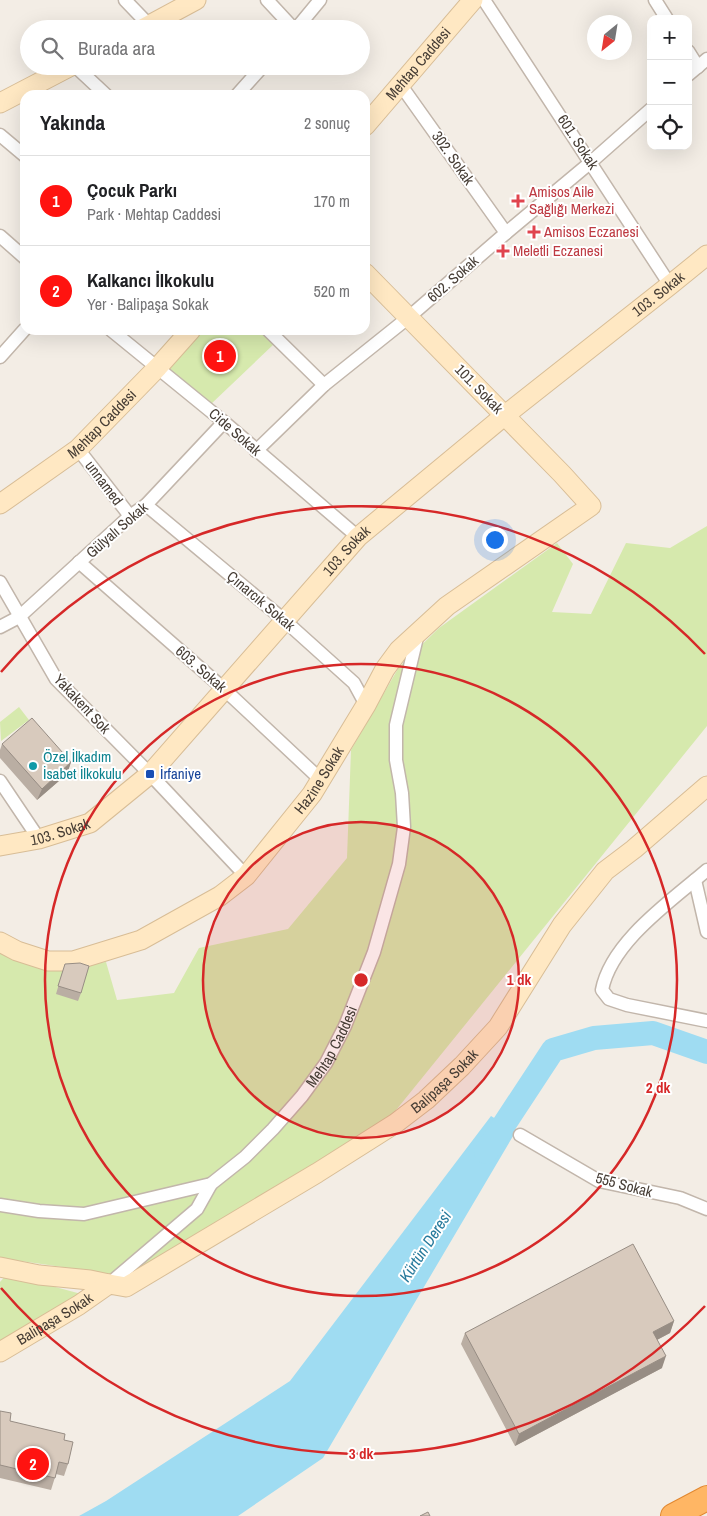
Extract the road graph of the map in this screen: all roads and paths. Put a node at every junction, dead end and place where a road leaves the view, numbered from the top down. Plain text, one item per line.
1 (125, 0) edge
2 (196, 0) edge
3 (267, 0) edge
4 (320, 0) edge
5 (473, 0) edge
6 (484, 0) edge
7 (655, 0) edge
8 (665, 15) edge
9 (140, 20) edge
10 (158, 20) edge
11 (286, 20) edge
12 (303, 20) edge
13 (54, 75) edge
14 (85, 75) edge
15 (254, 75) edge
16 (400, 84) junction
17 (25, 90) edge
18 (101, 90) edge
19 (241, 90) edge
20 (20, 93) edge
21 (0, 103) edge
22 (647, 113) edge
23 (370, 120) edge
24 (0, 135) edge
25 (20, 152) edge
26 (591, 162) junction
27 (506, 233) junction
28 (0, 236) edge
29 (20, 254) edge
30 (707, 255) edge
31 (370, 278) edge
32 (670, 286) junction
33 (409, 317) junction
34 (20, 335) edge
35 (117, 335) edge
36 (187, 335) edge
37 (273, 335) edge
38 (0, 357) edge
39 (158, 367) junction
40 (324, 385) junction
41 (504, 416) junction
42 (224, 422) junction
43 (78, 449) junction
44 (256, 451) junction
45 (0, 504) edge
46 (146, 505) junction
47 (591, 506) joint
48 (130, 516) junction
49 (358, 537) junction
50 (79, 562) junction
51 (0, 582) edge
52 (19, 617) junction
53 (284, 620) junction
54 (0, 627) edge
55 (418, 632) junction
56 (225, 690) junction
57 (366, 705) junction
58 (150, 774) junction
59 (321, 780) junction
60 (0, 781) edge
61 (707, 786) edge
62 (39, 839) junction
63 (0, 846) edge
64 (707, 870) edge
65 (246, 876) junction
66 (696, 880) junction
67 (707, 932) edge
68 (0, 942) edge
69 (707, 1021) edge
70 (520, 1135) dead end
71 (211, 1184) junction
72 (0, 1205) edge
73 (707, 1209) edge
74 (0, 1267) edge
75 (109, 1284) junction
76 (0, 1352) edge
77 (707, 1498) edge
78 (673, 1516) edge

1 - 9 street
2 - 10 street
3 - 11 street
4 - 12 street
5 - 16 street, Mehtap Caddesi
6 - 26 street, 601. Sokak
7 - 8 street
13 - 17 street
14 - 18 street
15 - 19 street
16 - 23 street, Mehtap Caddesi
16 - 27 street, 302. Sokak
20 - 21 street
22 - 26 street, 602. Sokak
24 - 25 street
26 - 27 street, 602. Sokak
26 - 32 street, 601. Sokak
27 - 33 street, 602. Sokak
28 - 29 street
30 - 32 street, 103. Sokak
31 - 33 street, 101. Sokak
32 - 41 street, 103. Sokak
33 - 40 street, 602. Sokak
33 - 41 street, 101. Sokak
34 - 38 street
35 - 39 street, Cide Sokak
36 - 39 street, Mehtap Caddesi
37 - 40 street
39 - 42 street, Cide Sokak
39 - 43 street, Mehtap Caddesi
40 - 44 street, 602. Sokak
41 - 47 street, 101. Sokak
41 - 49 street, 103. Sokak
42 - 44 street, Cide Sokak
42 - 46 street, Gülyalı Sokak
43 - 45 street, Mehtap Caddesi
43 - 48 street, unnamed
44 - 49 street, Cide Sokak
46 - 48 street, Gülyalı Sokak
46 - 53 street, Çınarcık Sokak
47 - 55 street, Hazine Sokak
48 - 50 street, Gülyalı Sokak
49 - 53 street, 103. Sokak
50 - 52 street, Gülyalı Sokak
50 - 56 street, 603. Sokak
51 - 52 street, Yakakent Sok
52 - 54 street, Gülyalı Sokak
52 - 58 street, Yakakent Sok
53 - 56 street, 103. Sokak
53 - 57 street, Çınarcık Sokak
55 - 57 street, Hazine Sokak
55 - 71 street, Mehtap Caddesi
56 - 58 street, 103. Sokak
56 - 59 street, 603. Sokak
57 - 59 street, Hazine Sokak
58 - 62 street, 103. Sokak
58 - 65 street, Yakakent Sok
59 - 65 street, Hazine Sokak
60 - 62 street
61 - 75 street, Balipaşa Sokak
62 - 63 street, 103. Sokak
64 - 66 street
65 - 68 street, Hazine Sokak
66 - 67 street
66 - 69 street
70 - 73 street, 555 Sokak
71 - 72 street, Mehtap Caddesi
71 - 75 street, Balipaşa Sokak
74 - 75 street
75 - 76 street, Balipaşa Sokak
77 - 78 highway

